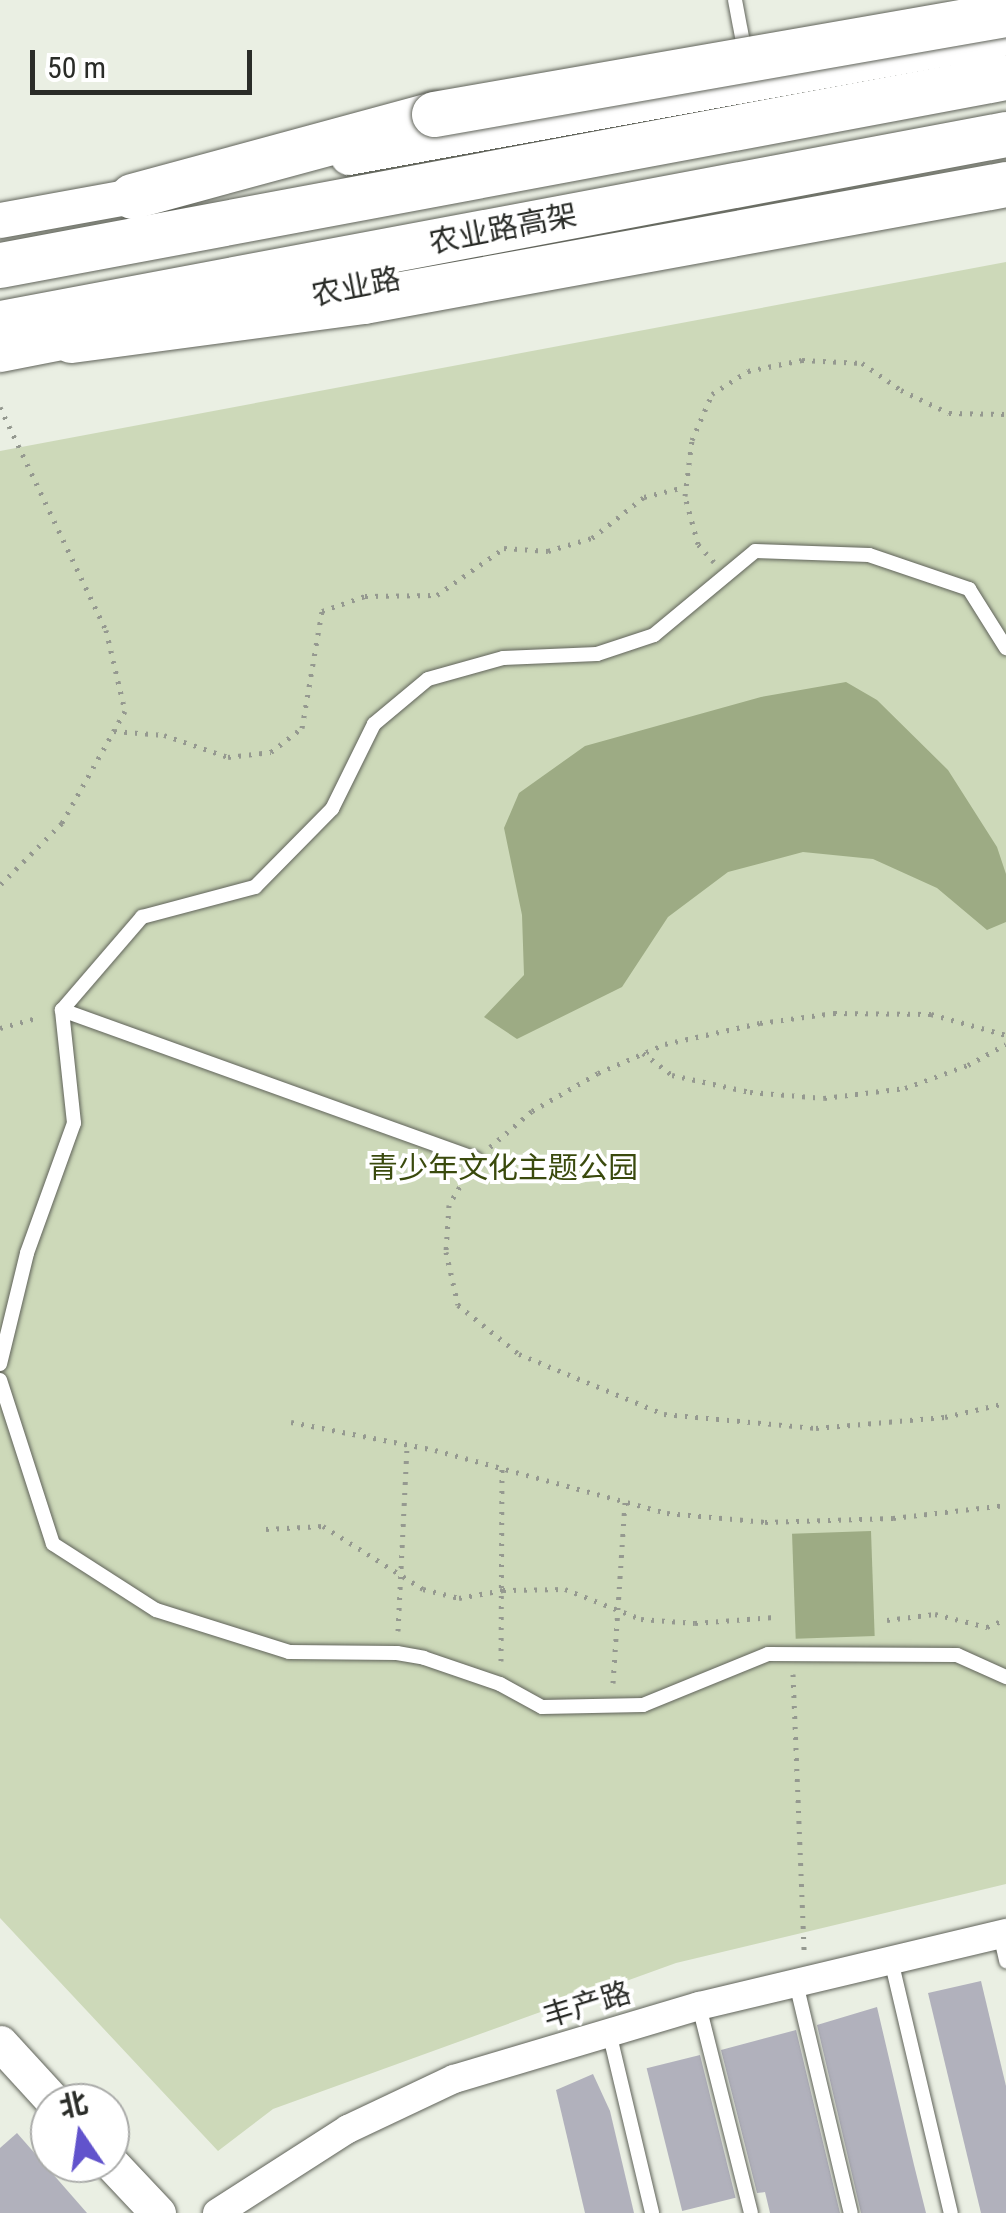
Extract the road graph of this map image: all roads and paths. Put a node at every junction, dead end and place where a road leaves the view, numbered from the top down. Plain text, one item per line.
1 (735, 0) edge
2 (1006, 14) edge
3 (1006, 37) edge
4 (1006, 76) edge
5 (751, 83) junction
6 (1006, 134) edge
7 (1006, 165) edge
8 (1006, 184) edge
9 (132, 196) junction
10 (0, 220) edge
11 (0, 265) edge
12 (0, 323) edge
13 (70, 340) junction
14 (0, 354) edge
15 (0, 408) edge
16 (1006, 414) edge
17 (684, 487) junction
18 (726, 576) junction
19 (1006, 648) edge
20 (114, 731) junction
21 (0, 885) edge
22 (62, 1010) junction
23 (0, 1028) edge
24 (1006, 1035) edge
25 (1006, 1044) edge
26 (644, 1053) junction
27 (476, 1159) junction
28 (0, 1364) edge
29 (0, 1380) edge
30 (1006, 1403) edge
31 (291, 1422) dead end
32 (407, 1445) junction
33 (502, 1468) junction
34 (625, 1502) junction
35 (1006, 1504) edge
36 (266, 1529) dead end
37 (402, 1577) junction
38 (502, 1590) junction
39 (619, 1608) junction
40 (774, 1617) dead end
41 (1006, 1619) edge
42 (887, 1620) dead end
43 (397, 1653) junction
44 (792, 1655) junction
45 (1006, 1677) edge
46 (500, 1684) junction
47 (610, 1706) junction
48 (1004, 1943) edge
49 (891, 1960) junction
50 (801, 1982) junction
51 (699, 2006) junction
52 (610, 2032) junction
53 (0, 2043) edge
54 (37, 2083) edge
55 (130, 2183) edge
56 (158, 2213) edge
57 (217, 2213) edge
58 (652, 2213) edge
59 (751, 2213) edge
60 (851, 2213) edge
61 (950, 2213) edge

1 - 5 lane
2 - 9 highway, bridge
3 - 5 street
4 - 11 highway, 农业路高架
5 - 9 street
6 - 12 highway, 农业路高架
7 - 13 street, 农业路
8 - 13 highway
9 - 10 street
13 - 14 street, 农业路
15 - 20 path
16 - 17 path
17 - 18 path
17 - 20 path
18 - 19 lane
18 - 22 lane
20 - 21 path
22 - 23 path
22 - 27 lane
22 - 28 lane
24 - 26 path
25 - 26 path
26 - 27 path
27 - 30 path
29 - 43 lane
31 - 32 path
32 - 33 path
32 - 37 path
33 - 34 path
33 - 38 path
34 - 35 path
34 - 39 path
36 - 37 path
37 - 38 path
37 - 43 path
38 - 39 path
38 - 46 path
39 - 40 path
39 - 47 path
41 - 42 path
43 - 46 lane
44 - 45 lane
44 - 47 lane
44 - 50 path
46 - 47 lane
48 - 49 street, 丰产路
49 - 50 street, 丰产路
49 - 61 lane
50 - 51 street, 丰产路
50 - 60 lane
51 - 52 street, 丰产路
51 - 59 lane
52 - 57 street, 丰产路
52 - 58 lane
53 - 54 street
55 - 56 street

